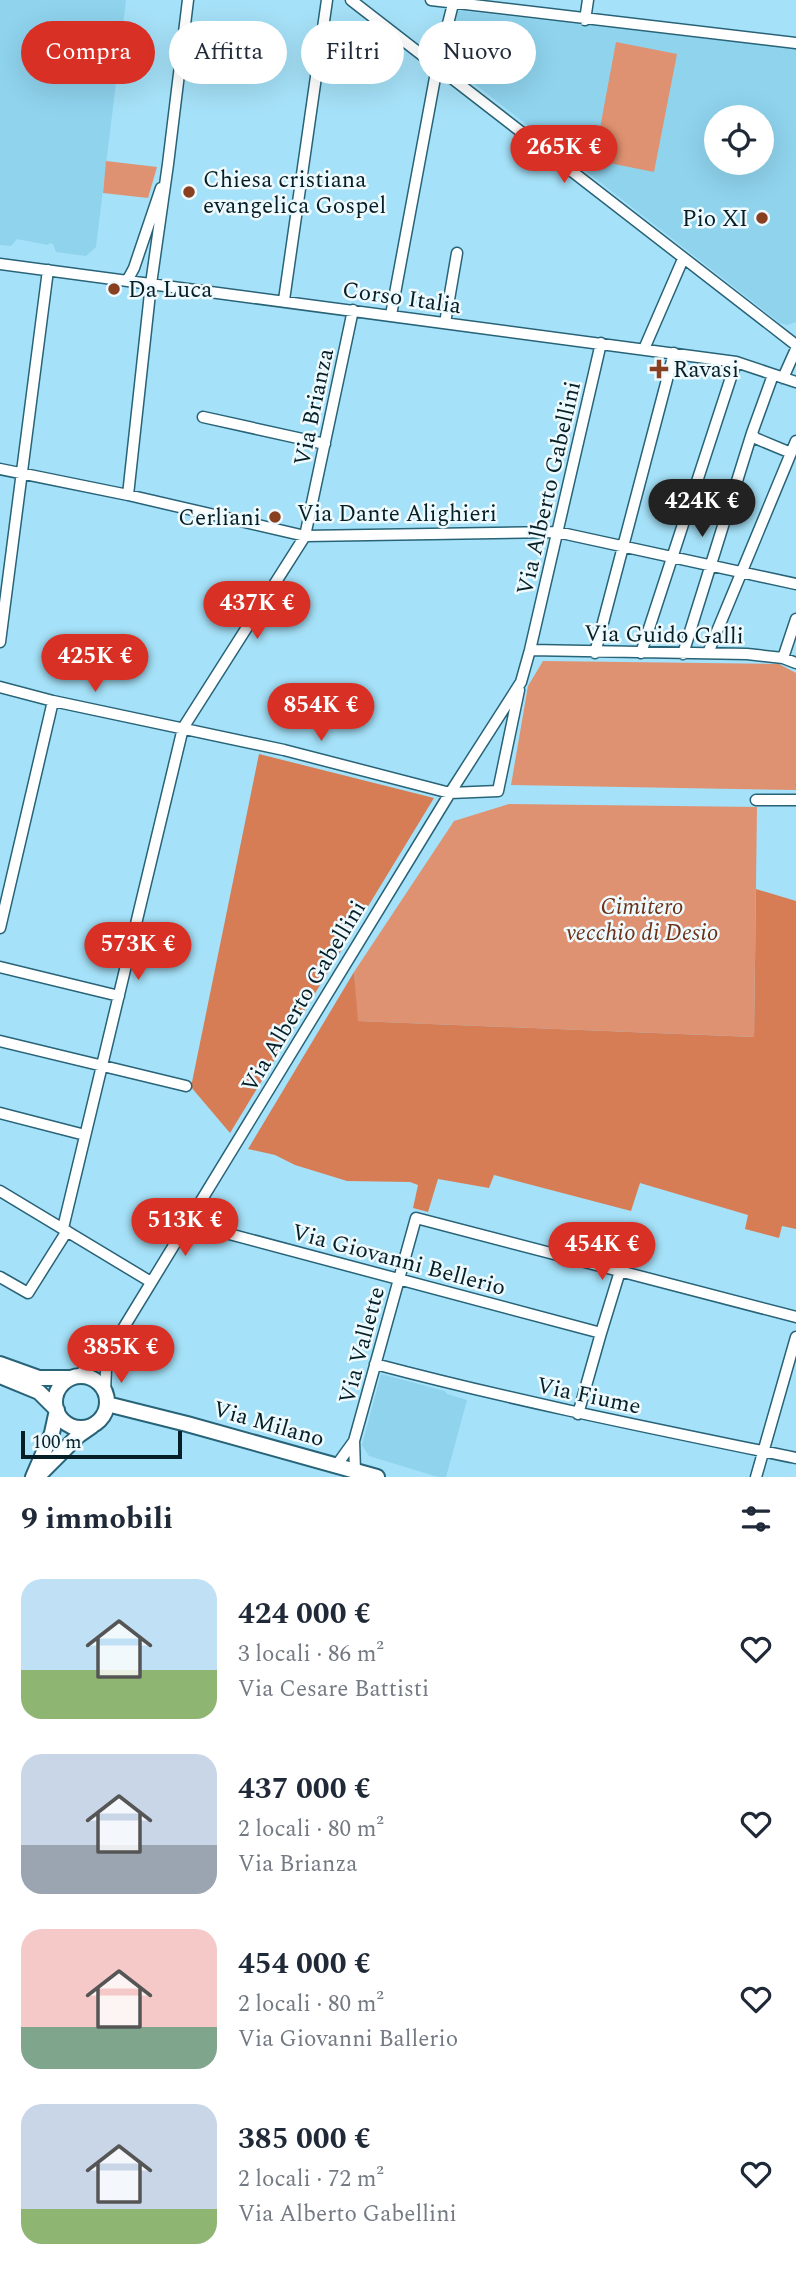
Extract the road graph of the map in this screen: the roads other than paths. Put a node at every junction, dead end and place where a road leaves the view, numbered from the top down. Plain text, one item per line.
1 (188, 0) edge
2 (327, 0) edge
3 (351, 0) edge
4 (431, 0) edge
5 (588, 0) edge
6 (453, 2) edge
7 (585, 20) junction
8 (448, 21) edge
9 (796, 44) edge
10 (418, 52) edge
11 (434, 84) edge
12 (459, 84) edge
13 (169, 164) junction
14 (457, 253) dead end
15 (683, 259) junction
16 (0, 264) edge
17 (48, 270) junction
18 (127, 281) junction
19 (151, 284) junction
20 (284, 300) junction
21 (353, 310) junction
22 (391, 315) junction
23 (445, 323) junction
24 (601, 343) junction
25 (796, 347) edge
26 (644, 349) junction
27 (674, 353) junction
28 (736, 362) junction
29 (778, 376) junction
30 (796, 382) edge
31 (203, 417) dead end
32 (752, 433) junction
33 (796, 441) edge
34 (325, 444) junction
35 (791, 453) junction
36 (0, 470) edge
37 (21, 473) junction
38 (128, 495) junction
39 (557, 532) junction
40 (305, 536) junction
41 (624, 547) junction
42 (673, 559) junction
43 (709, 566) junction
44 (740, 572) junction
45 (796, 584) edge
46 (796, 619) edge
47 (0, 642) edge
48 (530, 650) junction
49 (596, 653) junction
50 (641, 653) junction
51 (683, 653) junction
52 (708, 653) junction
53 (783, 658) junction
54 (796, 663) edge
55 (521, 682) junction
56 (0, 687) edge
57 (53, 701) junction
58 (183, 728) junction
59 (450, 793) junction
60 (755, 800) dead end
61 (796, 800) edge
62 (0, 928) edge
63 (0, 967) edge
64 (119, 996) junction
65 (0, 1041) edge
66 (102, 1066) junction
67 (186, 1086) dead end
68 (0, 1113) edge
69 (86, 1135) junction
70 (0, 1191) edge
71 (188, 1223) junction
72 (65, 1230) junction
73 (620, 1270) junction
74 (0, 1277) edge
75 (399, 1280) junction
76 (151, 1282) junction
77 (796, 1317) edge
78 (121, 1332) junction
79 (601, 1334) junction
80 (796, 1337) edge
81 (0, 1364) edge
82 (376, 1364) junction
83 (0, 1376) edge
84 (75, 1377) junction
85 (106, 1398) junction
86 (57, 1410) junction
87 (578, 1414) junction
88 (94, 1424) junction
89 (354, 1441) junction
90 (763, 1451) junction
91 (796, 1458) edge
92 (336, 1466) junction
93 (355, 1471) junction
94 (35, 1477) edge
95 (377, 1477) edge
96 (756, 1477) edge

1 - 13 street
2 - 20 street
3 - 10 street
4 - 6 street
5 - 7 street
6 - 7 street
6 - 8 street
7 - 9 street
11 - 22 street
12 - 15 street
13 - 18 street
13 - 19 street
14 - 23 street
15 - 25 street
15 - 26 street
16 - 17 street, Corso Italia
17 - 18 street, Corso Italia
17 - 37 street
18 - 19 street, Corso Italia
19 - 20 street, Corso Italia
19 - 38 street
20 - 21 street, Corso Italia
21 - 22 street, Corso Italia
21 - 34 street, Via Brianza
22 - 23 street, Corso Italia
23 - 24 street, Corso Italia
24 - 26 street, Corso Italia
24 - 39 street, Via Alberto Gabellini
25 - 29 street
26 - 27 street, Corso Italia
27 - 28 street, Corso Italia
27 - 41 street
28 - 29 street, Corso Italia
28 - 42 street
29 - 30 street, Corso Italia
29 - 32 street
31 - 34 street
32 - 35 street
32 - 43 street
33 - 35 street
34 - 40 street, Via Brianza
35 - 44 street
36 - 37 street, Via Dante Alighieri
37 - 38 street, Via Dante Alighieri
37 - 47 street
38 - 40 street, Via Dante Alighieri
39 - 40 street, Via Dante Alighieri
39 - 41 street, Via Dante Alighieri
39 - 48 street, Via Alberto Gabellini
40 - 58 street, Via Brianza
41 - 42 street, Via Dante Alighieri
41 - 49 street
42 - 43 street, Via Dante Alighieri
42 - 50 street
43 - 44 street, Via Dante Alighieri
43 - 51 street
44 - 45 street, Via Dante Alighieri
44 - 52 street
46 - 53 street
48 - 49 street, Via Guido Galli
48 - 55 street, Via Alberto Gabellini
49 - 50 street, Via Guido Galli
50 - 51 street, Via Guido Galli
51 - 52 street, Via Guido Galli
52 - 53 street, Via Guido Galli
53 - 54 street, Via Guido Galli
55 - 59 street, Via Alberto Gabellini
55 - 59 street, Via Alberto Gabellini
56 - 57 street
57 - 58 street
57 - 62 street
58 - 59 street
58 - 64 street, Via Brianza
59 - 71 street, Via Alberto Gabellini
60 - 61 street
63 - 64 street
64 - 66 street, Via Brianza
65 - 66 street
66 - 67 street
66 - 69 street, Via Brianza
68 - 69 street
69 - 72 street, Via Brianza
70 - 72 street
71 - 75 street, Via Giovanni Bellerio
71 - 76 street, Via Alberto Gabellini
72 - 74 street, Via Brianza
72 - 76 street
73 - 75 street, Via Vallette
73 - 77 street
73 - 79 street
75 - 79 street, Via Giovanni Bellerio
75 - 82 street, Via Vallette
76 - 78 street, Via Alberto Gabellini
78 - 84 street, Via Alberto Gabellini
78 - 85 street, Via Alberto Gabellini
79 - 87 street
80 - 90 street
81 - 84 main road
82 - 87 street, Via Fiume
82 - 89 street, Via Vallette
83 - 86 main road
84 - 85 main road
84 - 86 main road
85 - 88 main road
85 - 92 main road, Via Milano
86 - 88 main road
86 - 94 main road
87 - 90 street, Via Fiume
88 - 94 main road
89 - 92 street, Via Vallette
89 - 93 street, Via Vallette
90 - 91 street, Via Fiume
90 - 96 street
92 - 93 main road, Via Milano
93 - 95 main road, Via Milano

